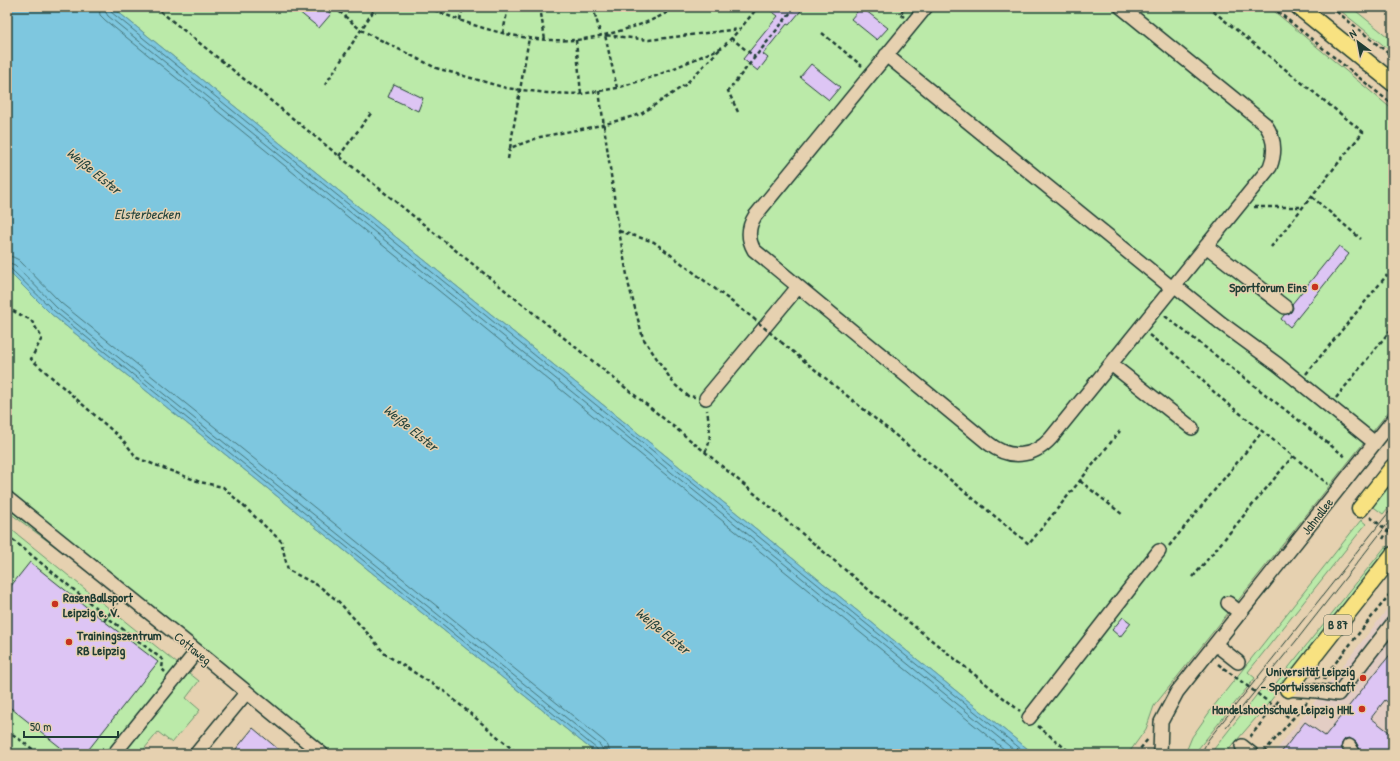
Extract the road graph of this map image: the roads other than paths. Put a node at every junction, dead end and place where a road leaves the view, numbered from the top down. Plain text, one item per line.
1 (926, 7) edge
2 (1121, 7) edge
3 (1299, 7) edge
4 (886, 55) junction
5 (1393, 83) edge
6 (1206, 246) junction
7 (798, 287) junction
8 (1173, 287) junction
9 (1285, 307) dead end
10 (1111, 364) junction
11 (706, 398) road end
12 (1393, 420) edge
13 (1192, 428) dead end
14 (1375, 443) junction
15 (1393, 467) edge
16 (9, 504) edge
17 (1360, 509) dead end
18 (1163, 550) road end
19 (1393, 555) edge
20 (1228, 603) dead end
21 (1240, 613) junction
22 (1393, 623) edge
23 (1215, 644) junction
24 (197, 651) junction
25 (1238, 662) dead end
26 (1288, 689) joint
27 (246, 692) junction
28 (1029, 718) road end
29 (114, 754) edge
30 (196, 754) edge
31 (322, 754) edge
32 (1160, 754) edge

1 - 4 street
2 - 6 street
3 - 5 main road
4 - 7 street
4 - 8 street
6 - 8 street
6 - 9 street
7 - 10 street
7 - 11 street
8 - 10 street
8 - 14 street
10 - 13 street
12 - 14 street, Jahnallee
14 - 21 street, Jahnallee
15 - 17 main road
16 - 24 street, Cottaweg
18 - 28 street
19 - 26 main road, B 87
20 - 21 street
21 - 23 street, Jahnallee
22 - 26 street
23 - 25 street
23 - 32 street, Jahnallee
24 - 27 street, Cottaweg
24 - 29 street
27 - 30 street
27 - 31 street, Cottaweg

